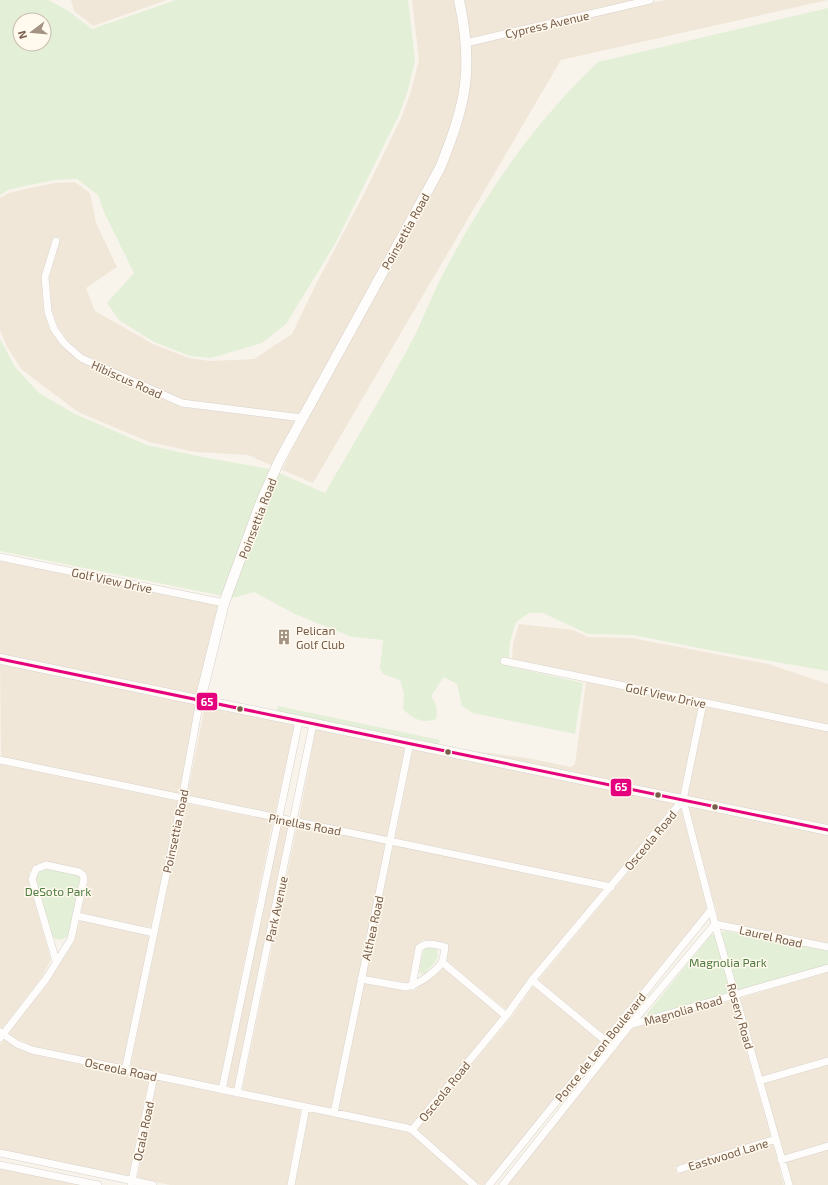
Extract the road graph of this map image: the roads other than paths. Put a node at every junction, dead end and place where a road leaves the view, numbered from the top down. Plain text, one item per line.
1 (459, 0) edge
2 (650, 0) edge
3 (466, 43) junction
4 (56, 241) dead end
5 (302, 418) junction
6 (0, 557) edge
7 (224, 603) junction
8 (0, 659) edge
9 (504, 661) dead end
10 (200, 700) junction
11 (703, 703) junction
12 (299, 721) junction
13 (313, 724) junction
14 (828, 728) edge
15 (410, 744) junction
16 (0, 760) edge
17 (182, 799) junction
18 (683, 800) junction
19 (278, 818) junction
20 (294, 822) junction
21 (828, 830) edge
22 (390, 841) junction
23 (611, 887) junction
24 (711, 910) junction
25 (77, 916) junction
26 (715, 924) junction
27 (154, 933) junction
28 (828, 947) edge
29 (56, 961) junction
30 (442, 962) junction
31 (828, 968) edge
32 (361, 979) junction
33 (532, 980) junction
34 (412, 986) junction
35 (735, 996) junction
36 (506, 1016) junction
37 (630, 1025) junction
38 (1, 1035) edge
39 (605, 1041) junction
40 (613, 1048) junction
41 (828, 1061) edge
42 (126, 1071) junction
43 (154, 1076) junction
44 (759, 1081) junction
45 (222, 1090) junction
46 (237, 1093) junction
47 (306, 1107) junction
48 (334, 1112) junction
49 (412, 1130) junction
50 (776, 1139) junction
51 (828, 1146) edge
52 (0, 1153) edge
53 (781, 1160) junction
54 (0, 1165) edge
55 (680, 1169) dead end
56 (131, 1183) edge
57 (98, 1185) edge
58 (153, 1185) edge
59 (291, 1185) edge
60 (474, 1185) edge
61 (489, 1185) edge
62 (503, 1185) edge
63 (789, 1185) edge

1 - 3 street, Poinsettia Road
2 - 3 street, Cypress Avenue
3 - 5 street, Poinsettia Road
4 - 5 street, Hibiscus Road
5 - 7 street, Poinsettia Road
6 - 7 street, Golf View Drive
7 - 10 street, Poinsettia Road
8 - 10 street
9 - 11 street, Golf View Drive
10 - 12 street
10 - 17 street, Poinsettia Road
11 - 14 street, Golf View Drive
11 - 18 street, Osceola Road
12 - 13 street
12 - 19 street, Park Avenue
13 - 15 street
13 - 20 street, Park Avenue
15 - 18 street
15 - 22 street, Althea Road
16 - 17 street, Pinellas Road
17 - 19 street, Pinellas Road
17 - 27 street, Poinsettia Road
18 - 21 street
18 - 23 street, Osceola Road
18 - 24 street, Rosery Road
19 - 20 street, Pinellas Road
19 - 45 street, Park Avenue
20 - 22 street, Pinellas Road
20 - 46 street, Park Avenue
22 - 23 street, Pinellas Road
22 - 32 street, Althea Road
23 - 33 street, Osceola Road
24 - 26 street, Rosery Road
24 - 39 street, Ponce de Leon Boulevard
25 - 27 street
25 - 29 street
25 - 29 street
26 - 28 street, Laurel Road
26 - 35 street, Rosery Road
26 - 37 street, Ponce de Leon Boulevard
27 - 42 street, Poinsettia Road
29 - 38 street
30 - 34 street
30 - 34 street
30 - 36 street
31 - 35 street, Magnolia Road
32 - 34 street
32 - 48 street, Althea Road
33 - 36 street, Osceola Road
33 - 39 street
35 - 37 street, Magnolia Road
35 - 44 street, Rosery Road
36 - 49 street, Osceola Road
37 - 40 street, Ponce de Leon Boulevard
38 - 42 street, Osceola Road
39 - 40 street
39 - 61 street, Ponce de Leon Boulevard
40 - 62 street, Ponce de Leon Boulevard
41 - 44 street
42 - 43 street, Osceola Road
43 - 45 street, Osceola Road
43 - 56 street, Ocala Road
44 - 50 street, Rosery Road
45 - 46 street, Osceola Road
46 - 47 street, Osceola Road
47 - 48 street, Osceola Road
47 - 59 street
48 - 49 street, Osceola Road
49 - 60 street
50 - 53 street, Rosery Road
50 - 55 street, Eastwood Lane
51 - 53 street
52 - 56 street
53 - 63 street, Rosery Road
54 - 57 street
56 - 58 street

